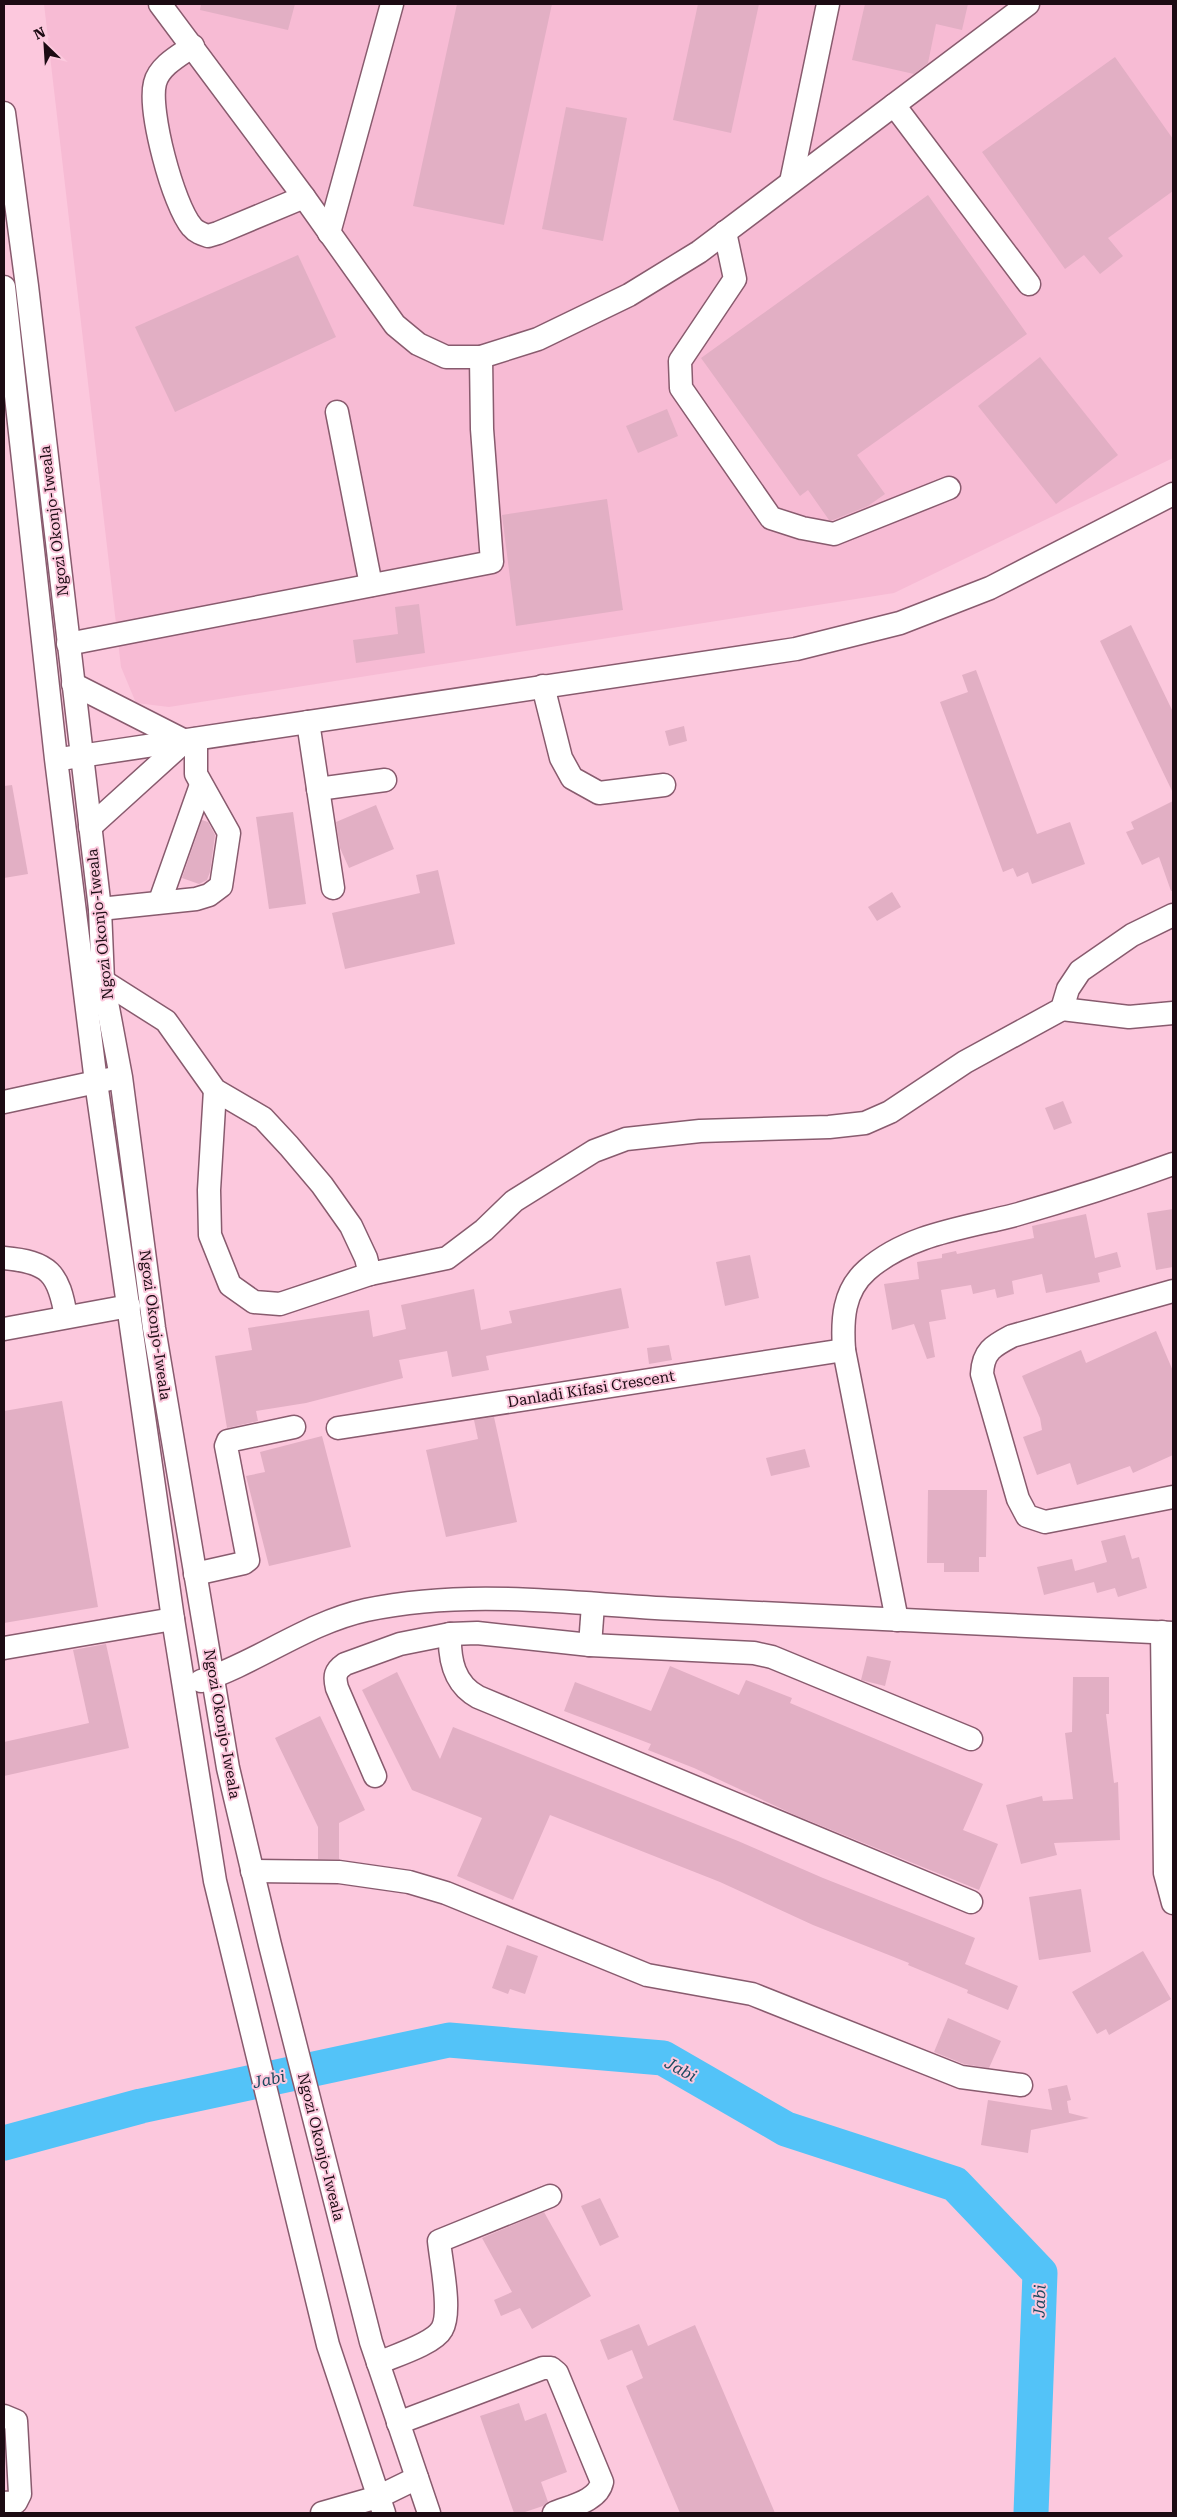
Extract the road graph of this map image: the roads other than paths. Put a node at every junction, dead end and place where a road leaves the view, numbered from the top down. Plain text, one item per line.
1 (160, 4) edge
2 (392, 4) edge
3 (828, 4) edge
4 (1028, 4) edge
5 (193, 46) junction
6 (894, 105) junction
7 (4, 113) edge
8 (791, 182) junction
9 (304, 197) junction
10 (329, 232) junction
11 (725, 232) junction
12 (1028, 284) dead end
13 (28, 286) junction
14 (4, 288) edge
15 (480, 357) junction
16 (8, 360) edge
17 (337, 412) dead end
18 (949, 488) dead end
19 (1173, 494) edge
20 (371, 585) junction
21 (68, 644) junction
22 (73, 684) junction
23 (543, 686) junction
24 (308, 722) junction
25 (191, 740) junction
26 (81, 756) junction
27 (56, 760) junction
28 (385, 780) dead end
29 (201, 785) junction
30 (664, 785) dead end
31 (318, 789) junction
32 (90, 827) junction
33 (333, 888) dead end
34 (160, 901) junction
35 (100, 909) junction
36 (1173, 915) edge
37 (103, 981) junction
38 (1062, 1009) junction
39 (1173, 1013) edge
40 (121, 1077) junction
41 (96, 1082) junction
42 (215, 1090) junction
43 (4, 1102) edge
44 (1173, 1164) edge
45 (4, 1258) edge
46 (370, 1274) junction
47 (1173, 1291) edge
48 (128, 1306) junction
49 (66, 1317) junction
50 (4, 1329) edge
51 (844, 1350) junction
52 (294, 1427) dead end
53 (338, 1428) dead end
54 (1173, 1497) edge
55 (195, 1574) junction
56 (593, 1605) junction
57 (173, 1618) junction
58 (897, 1620) junction
59 (1168, 1633) edge
60 (450, 1634) junction
61 (590, 1645) junction
62 (4, 1648) edge
63 (214, 1676) junction
64 (184, 1686) junction
65 (971, 1739) dead end
66 (374, 1776) dead end
67 (252, 1871) junction
68 (971, 1902) dead end
69 (1173, 1902) edge
70 (1021, 2085) dead end
71 (550, 2196) dead end
72 (378, 2363) junction
73 (4, 2416) edge
74 (398, 2423) junction
75 (417, 2478) junction
76 (4, 2503) edge
77 (381, 2505) edge
78 (322, 2513) edge
79 (429, 2513) edge
80 (554, 2513) edge

1 - 5 street
2 - 10 street
3 - 8 street
4 - 6 street
5 - 9 street
5 - 9 street
6 - 8 street
6 - 12 street
7 - 13 street, Ngozi Okonjo-Iweala
8 - 11 street
9 - 10 street
10 - 15 street
11 - 15 street
11 - 18 street
13 - 14 street
13 - 21 street, Ngozi Okonjo-Iweala
14 - 16 street, Ngozi Okonjo-Iweala
15 - 20 street
16 - 27 street, Ngozi Okonjo-Iweala
17 - 20 street
19 - 23 street
20 - 21 street
21 - 22 street, Ngozi Okonjo-Iweala
22 - 25 street
22 - 26 street, Ngozi Okonjo-Iweala
23 - 24 street
23 - 30 street
24 - 25 street
24 - 31 street
25 - 26 street
25 - 29 street
25 - 32 street
26 - 27 street
26 - 32 street, Ngozi Okonjo-Iweala
27 - 41 street, Ngozi Okonjo-Iweala
28 - 31 street
29 - 34 street
29 - 34 street
31 - 33 street
32 - 35 street, Ngozi Okonjo-Iweala
34 - 35 street
35 - 37 street, Ngozi Okonjo-Iweala
36 - 38 street
37 - 40 street, Ngozi Okonjo-Iweala
37 - 42 street
38 - 39 street
38 - 46 street
40 - 41 street
40 - 55 street, Ngozi Okonjo-Iweala
41 - 43 street
41 - 48 street, Ngozi Okonjo-Iweala
42 - 46 street
42 - 46 street
44 - 51 street
45 - 49 street
47 - 54 street
48 - 49 street
48 - 57 street, Ngozi Okonjo-Iweala
49 - 50 street
51 - 53 street, Danladi Kifasi Crescent
51 - 58 street
52 - 55 street
55 - 63 street, Ngozi Okonjo-Iweala
56 - 58 street
56 - 61 street
56 - 63 street
57 - 62 street
57 - 64 street, Ngozi Okonjo-Iweala
58 - 59 street
59 - 69 street
60 - 61 street
60 - 66 street
60 - 68 street
61 - 65 street
63 - 64 street
63 - 67 street, Ngozi Okonjo-Iweala
64 - 77 street, Ngozi Okonjo-Iweala
67 - 70 street
67 - 72 street, Ngozi Okonjo-Iweala
71 - 72 street
72 - 74 street, Ngozi Okonjo-Iweala
73 - 76 street
74 - 75 street, Ngozi Okonjo-Iweala
74 - 80 street
75 - 77 street
75 - 79 street, Ngozi Okonjo-Iweala
77 - 78 street

